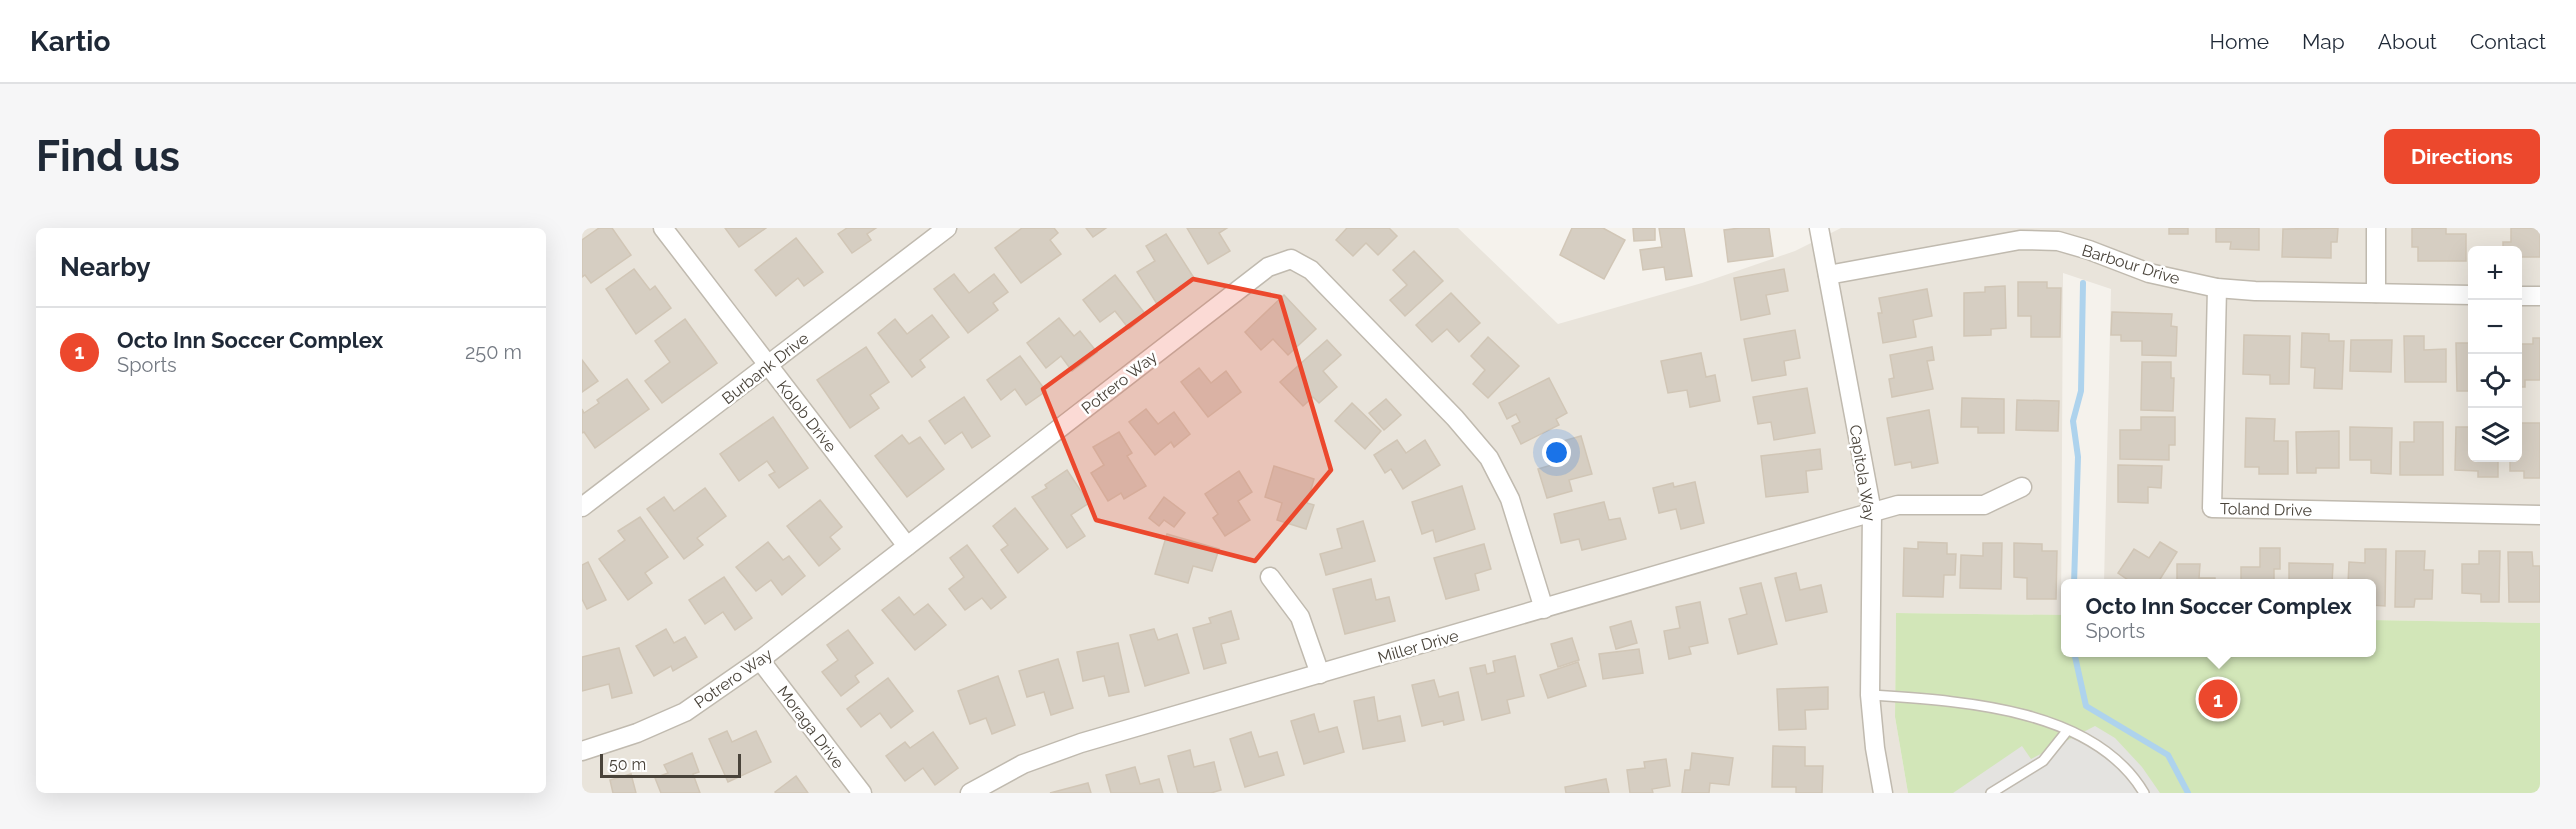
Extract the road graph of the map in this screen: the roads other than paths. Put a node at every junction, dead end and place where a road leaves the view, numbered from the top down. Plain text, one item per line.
1 (663, 228) edge
2 (947, 228) edge
3 (1819, 228) edge
4 (2376, 228) edge
5 (2059, 235) edge
6 (1828, 276) junction
7 (2217, 288) junction
8 (2376, 293) junction
9 (2468, 295) edge
10 (2522, 296) edge
11 (2540, 296) edge
12 (769, 366) junction
13 (2022, 487) dead end
14 (582, 507) edge
15 (1872, 512) junction
16 (2540, 515) edge
17 (908, 546) junction
18 (1270, 577) dead end
19 (1544, 609) junction
20 (760, 660) junction
21 (1320, 674) junction
22 (1870, 695) junction
23 (2067, 731) junction
24 (582, 751) edge
25 (862, 793) edge
26 (969, 793) edge
27 (1883, 793) edge
28 (1991, 793) edge
29 (2144, 793) edge

1 - 12 street, Kolob Drive
2 - 12 street, Burbank Drive
3 - 6 street, Capitola Way
4 - 8 street
5 - 6 street, Barbour Drive
5 - 7 street, Barbour Drive
6 - 15 street, Capitola Way
7 - 8 street, Barbour Drive
7 - 16 street, Toland Drive
8 - 9 street, Barbour Drive
10 - 11 street
12 - 14 street, Burbank Drive
12 - 17 street, Kolob Drive
13 - 15 street, Miller Drive
15 - 19 street, Miller Drive
15 - 22 street, Capitola Way
17 - 19 street, Potrero Way
17 - 20 street, Potrero Way
18 - 21 street
19 - 21 street, Miller Drive
20 - 24 street, Potrero Way
20 - 25 street, Moraga Drive
21 - 26 street, Miller Drive
22 - 23 lane
22 - 27 street, Capitola Way
23 - 28 lane
23 - 29 lane

